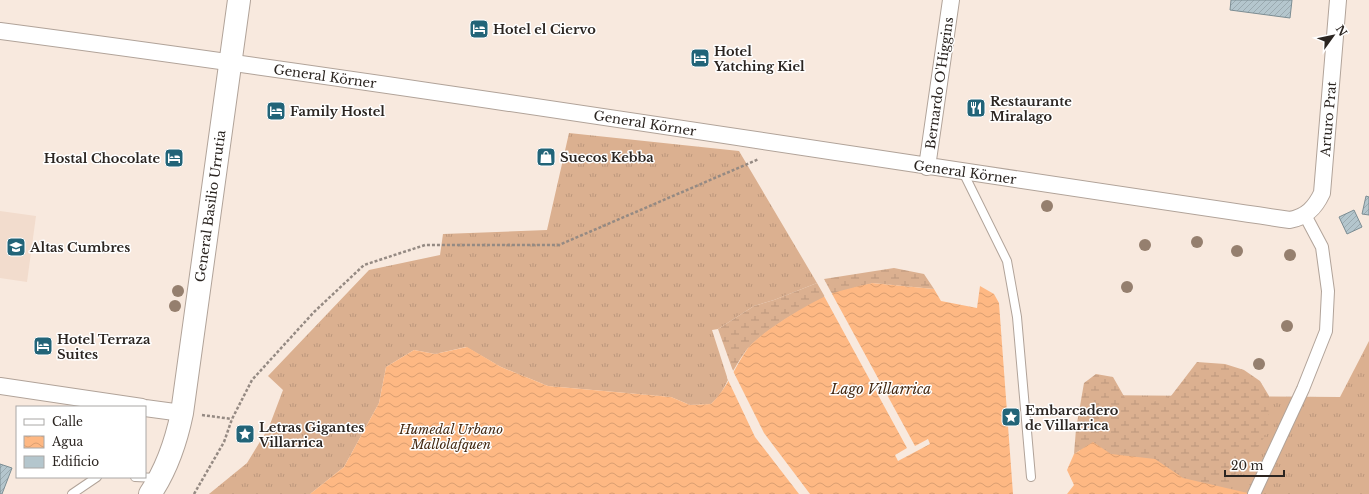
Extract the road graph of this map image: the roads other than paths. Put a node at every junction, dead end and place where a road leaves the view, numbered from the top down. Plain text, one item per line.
1 (239, 0) edge
2 (951, 0) edge
3 (1338, 0) edge
4 (0, 31) edge
5 (230, 62) junction
6 (927, 167) junction
7 (963, 172) junction
8 (1297, 218) junction
9 (0, 386) edge
10 (135, 406) edge
11 (146, 408) edge
12 (182, 413) junction
13 (1031, 476) dead end
14 (96, 478) edge
15 (137, 478) edge
16 (155, 486) edge
17 (72, 494) edge
18 (1254, 494) edge

1 - 5 main road, General Basilio Urrutia
2 - 6 street, Bernardo O'Higgins
3 - 8 street, Arturo Prat
4 - 5 street, General Körner
5 - 6 street, General Körner
5 - 12 main road, General Basilio Urrutia
6 - 7 street, General Körner
7 - 8 street, General Körner
7 - 13 lane
8 - 18 street
9 - 10 street
11 - 12 street
12 - 16 main road, General Basilio Urrutia
14 - 17 lane
15 - 16 lane

